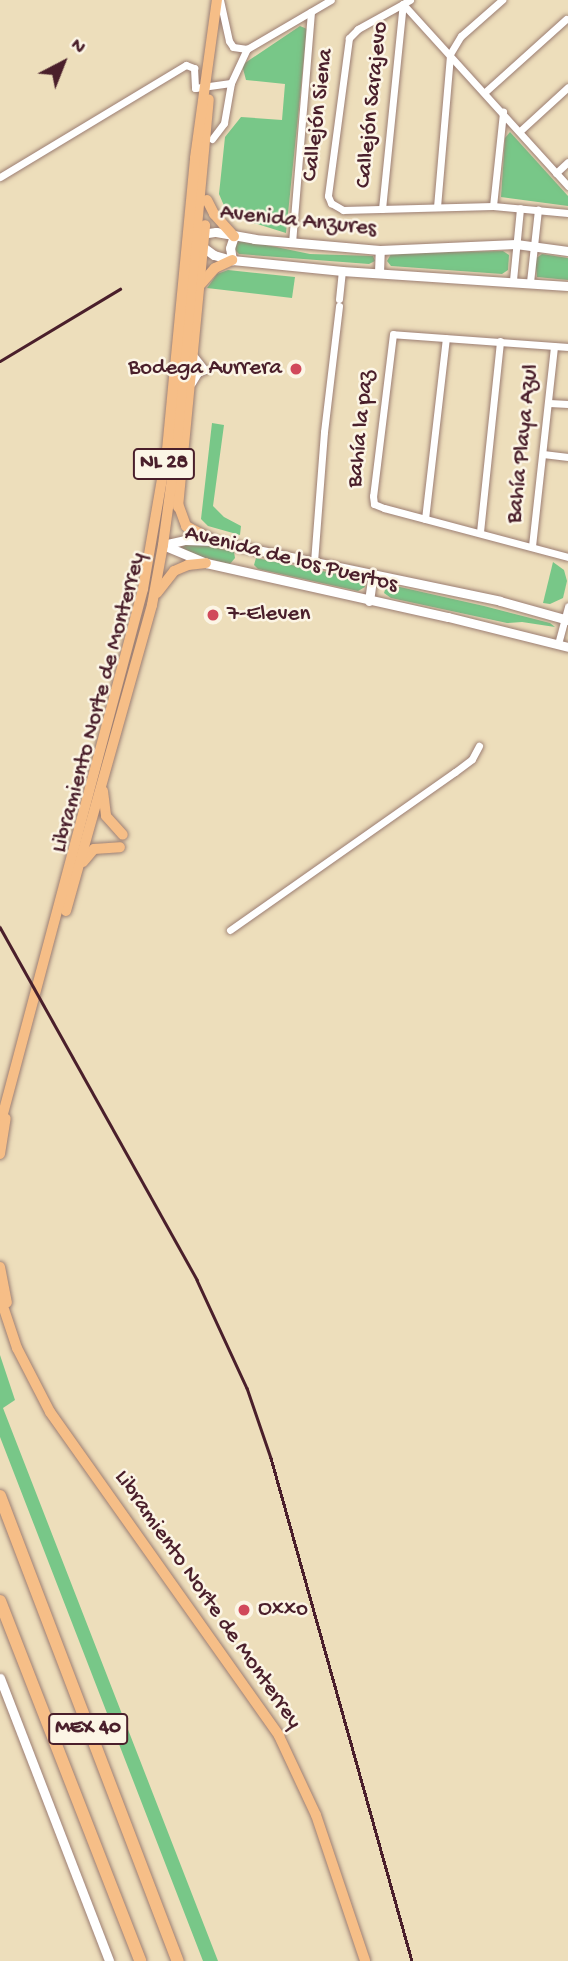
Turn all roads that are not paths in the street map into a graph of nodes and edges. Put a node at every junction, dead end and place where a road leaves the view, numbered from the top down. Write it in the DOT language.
graph roads {
  1 [pos="218,0"];
  2 [pos="331,0"];
  3 [pos="502,0"];
  4 [pos="406,2"];
  5 [pos="311,12"];
  6 [pos="566,19"];
  7 [pos="247,49"];
  8 [pos="450,54"];
  9 [pos="231,83"];
  10 [pos="568,87"];
  11 [pos="208,89"];
  12 [pos="485,92"];
  13 [pos="503,112"];
  14 [pos="520,131"];
  15 [pos="212,139"];
  16 [pos="195,158"];
  17 [pos="568,162"];
  18 [pos="556,173"];
  19 [pos="0,177"];
  20 [pos="568,186"];
  21 [pos="207,200"];
  22 [pos="493,206"];
  23 [pos="438,207"];
  24 [pos="520,208"];
  25 [pos="382,209"];
  26 [pos="538,209"];
  27 [pos="568,213"];
  28 [pos="234,236"];
  29 [pos="201,240"];
  30 [pos="292,243"];
  31 [pos="516,244"];
  32 [pos="534,246"];
  33 [pos="380,250"];
  34 [pos="568,251"];
  35 [pos="232,260"];
  36 [pos="342,271"];
  37 [pos="379,273"];
  38 [pos="513,280"];
  39 [pos="530,282"];
  40 [pos="201,284"];
  41 [pos="568,286"];
  42 [pos="181,318"];
  43 [pos="446,338"];
  44 [pos="500,341"];
  45 [pos="554,346"];
  46 [pos="568,347"];
  47 [pos="549,403"];
  48 [pos="568,404"];
  49 [pos="189,410"];
  50 [pos="173,448"];
  51 [pos="543,454"];
  52 [pos="568,457"];
  53 [pos="178,508"];
  54 [pos="425,519"];
  55 [pos="480,533"];
  56 [pos="214,541"];
  57 [pos="163,545"];
  58 [pos="532,546"];
  59 [pos="568,557"];
  60 [pos="314,562"];
  61 [pos="206,563"];
  62 [pos="373,574"];
  63 [pos="369,601"];
  64 [pos="152,605"];
  65 [pos="568,606"];
  66 [pos="566,620"];
  67 [pos="558,644"];
  68 [pos="127,646"];
  69 [pos="568,647"];
  70 [pos="479,746"];
  71 [pos="103,783"];
  72 [pos="122,835"];
  73 [pos="120,847"];
  74 [pos="78,874"];
  75 [pos="230,930"];
  76 [pos="0,1125"];
  77 [pos="0,1154"];
  78 [pos="0,1267"];
  79 [pos="0,1297"];
  80 [pos="9,1325"];
  81 [pos="0,1496"];
  82 [pos="0,1601"];
  83 [pos="0,1678"];
  84 [pos="361,1958"];
  85 [pos="109,1961"];
  86 [pos="139,1961"];
  87 [pos="178,1961"];
  1 -- 7 [label="street"];
  1 -- 11 [label="main road, Libramiento Norte de Monterrey / NL 28"];
  2 -- 5 [label="street"];
  3 -- 8 [label="street"];
  4 -- 8 [label="street"];
  4 -- 25 [label="street, Callejón Sarajevo"];
  4 -- 25 [label="street, Callejón Siena"];
  5 -- 7 [label="street"];
  5 -- 30 [label="street"];
  6 -- 12 [label="street"];
  7 -- 9 [label="street"];
  8 -- 12 [label="street"];
  8 -- 23 [label="street"];
  9 -- 11 [label="street"];
  9 -- 15 [label="street"];
  10 -- 14 [label="street"];
  11 -- 15 [label="main road"];
  11 -- 16 [label="main road, Libramiento Norte de Monterrey / NL 28"];
  11 -- 19 [label="street"];
  11 -- 29 [label="main road, Libramiento Norte de Monterrey / NL 28"];
  12 -- 13 [label="street"];
  13 -- 14 [label="street"];
  13 -- 22 [label="street"];
  14 -- 18 [label="street"];
  15 -- 21 [label="main road"];
  16 -- 29 [label="main road"];
  16 -- 42 [label="main road, Libramiento Norte de Monterrey / NL 28"];
  17 -- 18 [label="street"];
  18 -- 20 [label="street"];
  21 -- 28 [label="main road"];
  21 -- 29 [label="main road"];
  22 -- 23 [label="street, Callejón Siena"];
  22 -- 24 [label="street, Callejón Siena"];
  23 -- 25 [label="street, Callejón Siena"];
  24 -- 26 [label="street, Callejón Siena"];
  24 -- 31 [label="street"];
  26 -- 27 [label="street, Callejón Siena"];
  26 -- 32 [label="street"];
  28 -- 29 [label="street, Avenida Anzures"];
  28 -- 30 [label="street, Avenida Anzures"];
  28 -- 35 [label="street"];
  29 -- 35 [label="street, Avenida Anzures"];
  29 -- 40 [label="main road"];
  29 -- 42 [label="main road"];
  29 -- 50 [label="main road, Libramiento Norte de Monterrey / NL 28"];
  30 -- 33 [label="street, Avenida Anzures"];
  31 -- 32 [label="street, Avenida Anzures"];
  31 -- 33 [label="street, Avenida Anzures"];
  31 -- 38 [label="street"];
  32 -- 34 [label="street, Avenida Anzures"];
  32 -- 39 [label="street"];
  33 -- 37 [label="street"];
  35 -- 36 [label="street, Avenida Anzures"];
  35 -- 40 [label="main road"];
  36 -- 37 [label="street, Avenida Anzures"];
  36 -- 60 [label="street"];
  37 -- 38 [label="street, Avenida Anzures"];
  38 -- 39 [label="street, Avenida Anzures"];
  39 -- 41 [label="street, Avenida Anzures"];
  40 -- 49 [label="main road"];
  42 -- 50 [label="main road, Libramiento Norte de Monterrey / NL 28"];
  43 -- 44 [label="street, Bahía la paz"];
  43 -- 54 [label="street"];
  43 -- 54 [label="street, Bahía la paz"];
  44 -- 45 [label="street, Bahía la paz"];
  44 -- 55 [label="street"];
  45 -- 46 [label="street, Bahía la paz"];
  45 -- 47 [label="street, Bahía Playa Azul"];
  47 -- 48 [label="street"];
  47 -- 51 [label="street, Bahía Playa Azul"];
  49 -- 50 [label="main road"];
  49 -- 53 [label="main road"];
  50 -- 53 [label="main road"];
  50 -- 57 [label="main road"];
  50 -- 68 [label="main road, Libramiento Norte de Monterrey / NL 28"];
  51 -- 52 [label="street"];
  51 -- 58 [label="street, Bahía Playa Azul"];
  53 -- 56 [label="main road"];
  54 -- 55 [label="street, Bahía la paz"];
  55 -- 58 [label="street, Bahía la paz"];
  56 -- 57 [label="street, Avenida de los Puertos"];
  56 -- 60 [label="street, Avenida de los Puertos"];
  57 -- 61 [label="street, Avenida de los Puertos"];
  57 -- 64 [label="main road, Libramiento Norte de Monterrey"];
  57 -- 68 [label="main road"];
  58 -- 59 [label="street, Bahía la paz"];
  60 -- 62 [label="street, Avenida de los Puertos"];
  61 -- 63 [label="street, Avenida de los Puertos"];
  61 -- 64 [label="main road"];
  62 -- 63 [label="street"];
  62 -- 66 [label="street, Avenida de los Puertos"];
  63 -- 67 [label="street, Avenida de los Puertos"];
  64 -- 71 [label="main road, Libramiento Norte de Monterrey"];
  65 -- 66 [label="street"];
  66 -- 67 [label="street"];
  67 -- 69 [label="street, Avenida de los Puertos"];
  68 -- 76 [label="main road, Libramiento Norte de Monterrey / NL 28"];
  70 -- 75 [label="street"];
  71 -- 72 [label="main road"];
  71 -- 74 [label="main road, Libramiento Norte de Monterrey"];
  73 -- 74 [label="main road"];
  74 -- 77 [label="main road, Libramiento Norte de Monterrey"];
  78 -- 80 [label="main road, Libramiento Norte de Monterrey"];
  79 -- 80 [label="main road, Libramiento Norte de Monterrey"];
  80 -- 84 [label="main road, Libramiento Norte de Monterrey"];
  81 -- 87 [label="highway, MEX 40"];
  82 -- 86 [label="highway, MEX 40"];
  83 -- 85 [label="street"];
}
